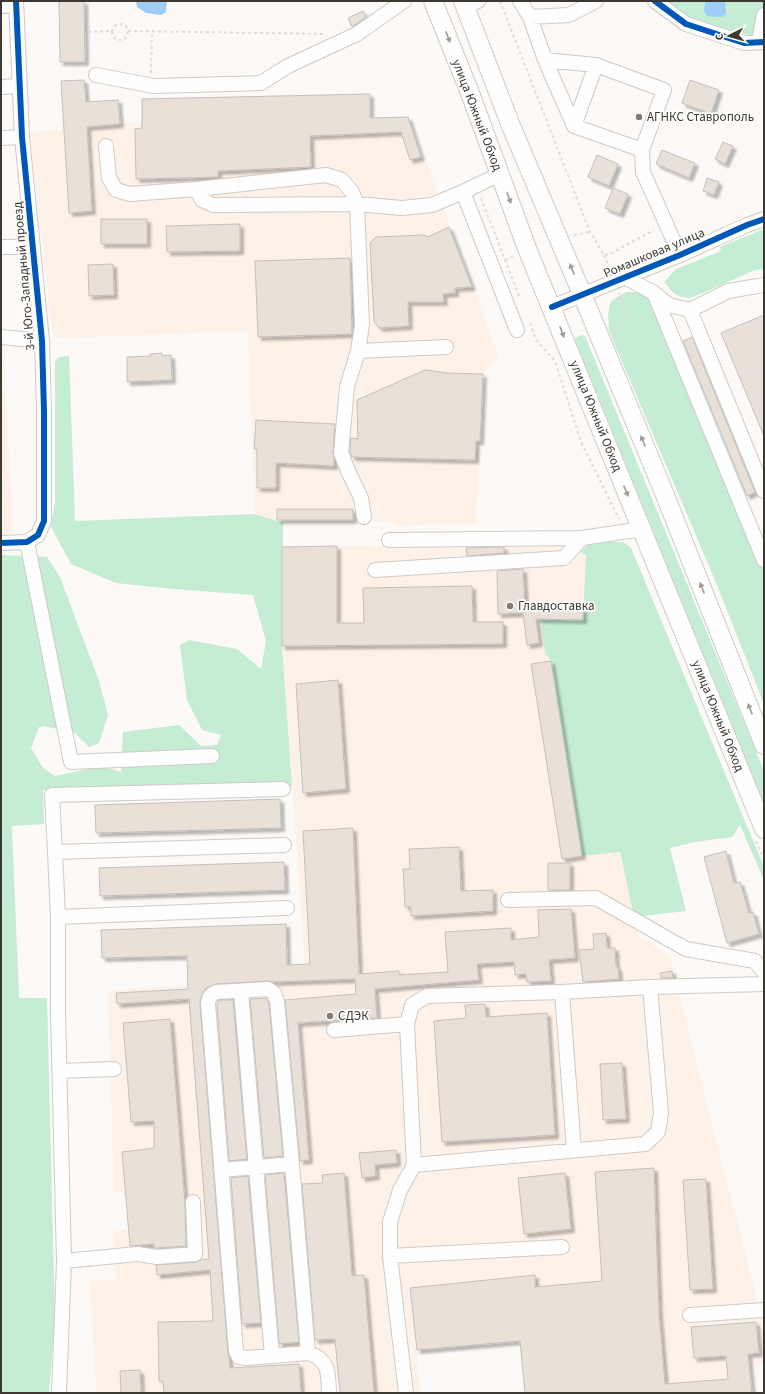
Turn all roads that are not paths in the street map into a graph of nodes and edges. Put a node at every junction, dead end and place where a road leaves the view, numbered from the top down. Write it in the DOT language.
graph roads {
  1 [pos="404,1"];
  2 [pos="434,1"];
  3 [pos="520,1"];
  4 [pos="596,1"];
  5 [pos="655,1"];
  6 [pos="16,3"];
  7 [pos="469,3"];
  8 [pos="1,6"];
  9 [pos="764,15"];
  10 [pos="530,17"];
  11 [pos="762,42"];
  12 [pos="545,60"];
  13 [pos="596,65"];
  14 [pos="96,75"];
  15 [pos="20,86"];
  16 [pos="1,87"];
  17 [pos="574,126"];
  18 [pos="22,137"];
  19 [pos="1,138"];
  20 [pos="106,146"];
  21 [pos="642,150"];
  22 [pos="500,174"];
  23 [pos="197,189"];
  24 [pos="463,192"];
  25 [pos="358,204"];
  26 [pos="764,219"];
  27 [pos="1,247"];
  28 [pos="33,247"];
  29 [pos="680,255"];
  30 [pos="625,277"];
  31 [pos="764,285"];
  32 [pos="654,293"];
  33 [pos="582,294"];
  34 [pos="552,307"];
  35 [pos="690,310"];
  36 [pos="517,330"];
  37 [pos="1,336"];
  38 [pos="42,341"];
  39 [pos="446,347"];
  40 [pos="358,351"];
  41 [pos="764,491"];
  42 [pos="364,517"];
  43 [pos="642,529"];
  44 [pos="582,538"];
  45 [pos="389,540"];
  46 [pos="27,542"];
  47 [pos="1,543"];
  48 [pos="764,560"];
  49 [pos="375,570"];
  50 [pos="764,745"];
  51 [pos="212,756"];
  52 [pos="283,789"];
  53 [pos="764,829"];
  54 [pos="284,845"];
  55 [pos="55,852"];
  56 [pos="508,900"];
  57 [pos="286,908"];
  58 [pos="58,917"];
  59 [pos="764,972"];
  60 [pos="764,984"];
  61 [pos="650,987"];
  62 [pos="241,991"];
  63 [pos="562,992"];
  64 [pos="407,1024"];
  65 [pos="334,1030"];
  66 [pos="114,1069"];
  67 [pos="60,1072"];
  68 [pos="574,1150"];
  69 [pos="292,1164"];
  70 [pos="414,1166"];
  71 [pos="256,1167"];
  72 [pos="221,1170"];
  73 [pos="193,1202"];
  74 [pos="562,1247"];
  75 [pos="390,1256"];
  76 [pos="64,1261"];
  77 [pos="764,1310"];
  78 [pos="690,1315"];
  79 [pos="308,1353"];
  80 [pos="272,1356"];
  81 [pos="59,1393"];
  82 [pos="329,1393"];
  83 [pos="406,1393"];
  1 -- 14 [label="street"];
  2 -- 22 [label="main road, улица Южный Обход, one-way"];
  3 -- 10 [label="street"];
  4 -- 10 [label="street"];
  5 -- 11 [label="street"];
  6 -- 8 [label="street"];
  6 -- 15 [label="street, 3-й Юго-Западный проезд"];
  33 -- 7 [label="main road, улица Южный Обход, one-way"];
  9 -- 11 [label="street"];
  10 -- 12 [label="street"];
  12 -- 13 [label="street"];
  12 -- 17 [label="street"];
  13 -- 17 [label="street"];
  13 -- 21 [label="street"];
  15 -- 16 [label="street"];
  15 -- 18 [label="street, 3-й Юго-Западный проезд"];
  17 -- 21 [label="street"];
  18 -- 19 [label="street"];
  18 -- 28 [label="street, 3-й Юго-Западный проезд"];
  20 -- 23 [label="street"];
  21 -- 29 [label="street"];
  22 -- 24 [label="street"];
  22 -- 34 [label="main road, улица Южный Обход, one-way"];
  23 -- 25 [label="street"];
  23 -- 25 [label="street"];
  24 -- 25 [label="street"];
  24 -- 36 [label="street"];
  25 -- 40 [label="street"];
  26 -- 29 [label="street, Ромашковая улица"];
  27 -- 28 [label="street"];
  28 -- 38 [label="street, 3-й Юго-Западный проезд"];
  29 -- 30 [label="street, Ромашковая улица"];
  30 -- 32 [label="street"];
  30 -- 33 [label="street, Ромашковая улица"];
  31 -- 35 [label="street"];
  32 -- 35 [label="street"];
  32 -- 48 [label="street"];
  33 -- 34 [label="street, Ромашковая улица"];
  50 -- 33 [label="main road, улица Южный Обход, one-way"];
  34 -- 43 [label="main road, улица Южный Обход, one-way"];
  35 -- 41 [label="street"];
  37 -- 38 [label="street"];
  38 -- 46 [label="street, 3-й Юго-Западный проезд"];
  39 -- 40 [label="street"];
  40 -- 42 [label="street"];
  43 -- 44 [label="street"];
  43 -- 53 [label="main road, улица Южный Обход"];
  44 -- 45 [label="street"];
  44 -- 49 [label="street"];
  46 -- 47 [label="street"];
  46 -- 51 [label="street"];
  52 -- 55 [label="street"];
  54 -- 55 [label="street"];
  55 -- 58 [label="street"];
  56 -- 59 [label="street"];
  57 -- 58 [label="street"];
  58 -- 67 [label="street"];
  60 -- 61 [label="street"];
  61 -- 63 [label="street"];
  61 -- 68 [label="street"];
  62 -- 69 [label="street"];
  62 -- 71 [label="street"];
  62 -- 72 [label="street"];
  63 -- 64 [label="street"];
  63 -- 68 [label="street"];
  64 -- 65 [label="street"];
  64 -- 70 [label="street"];
  66 -- 67 [label="street"];
  67 -- 76 [label="street"];
  68 -- 70 [label="street"];
  69 -- 71 [label="street"];
  69 -- 79 [label="street"];
  70 -- 75 [label="street"];
  71 -- 72 [label="street"];
  71 -- 80 [label="street"];
  72 -- 80 [label="street"];
  73 -- 76 [label="street"];
  74 -- 75 [label="street"];
  75 -- 83 [label="street"];
  76 -- 81 [label="street"];
  77 -- 78 [label="street"];
  79 -- 80 [label="street"];
  79 -- 82 [label="street"];
}
